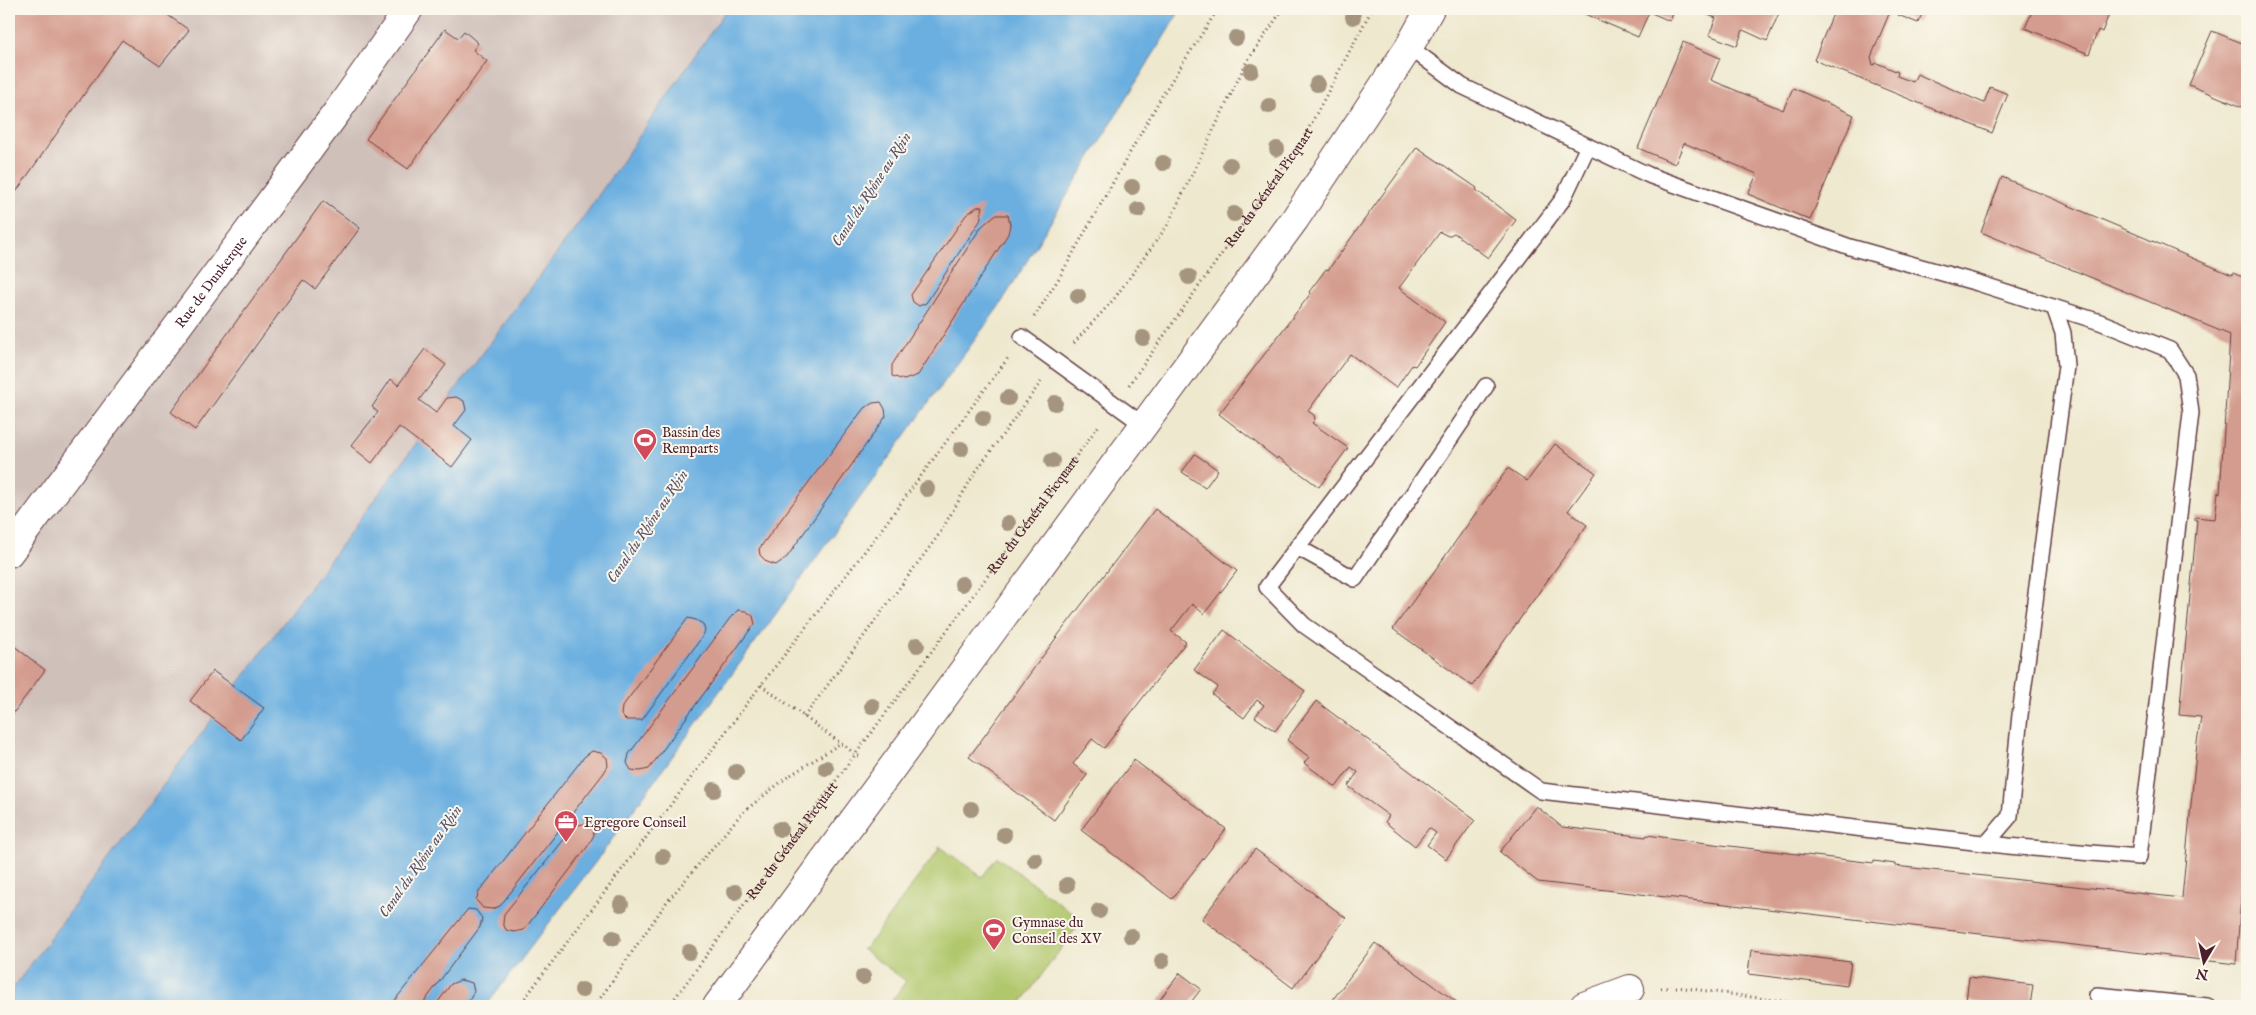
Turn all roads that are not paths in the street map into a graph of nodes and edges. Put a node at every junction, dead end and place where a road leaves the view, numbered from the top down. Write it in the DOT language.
graph roads {
  1 [pos="409,9"];
  2 [pos="1430,13"];
  3 [pos="1409,47"];
  4 [pos="1588,146"];
  5 [pos="2054,307"];
  6 [pos="1022,337"];
  7 [pos="1486,386"];
  8 [pos="1145,426"];
  9 [pos="1297,547"];
  10 [pos="9,553"];
  11 [pos="1987,843"];
  12 [pos="1630,989"];
  13 [pos="2097,995"];
  14 [pos="717,1006"];
  15 [pos="1584,1006"];
  16 [pos="2207,1006"];
  1 -- 10 [label="main road, Rue de Dunkerque"];
  2 -- 3 [label="main road"];
  3 -- 4 [label="lane"];
  3 -- 8 [label="main road"];
  4 -- 5 [label="lane"];
  4 -- 9 [label="lane"];
  5 -- 11 [label="lane"];
  5 -- 11 [label="lane"];
  6 -- 8 [label="lane"];
  7 -- 9 [label="lane"];
  8 -- 14 [label="main road"];
  9 -- 11 [label="lane"];
  12 -- 15 [label="main road"];
  13 -- 16 [label="lane"];
}
